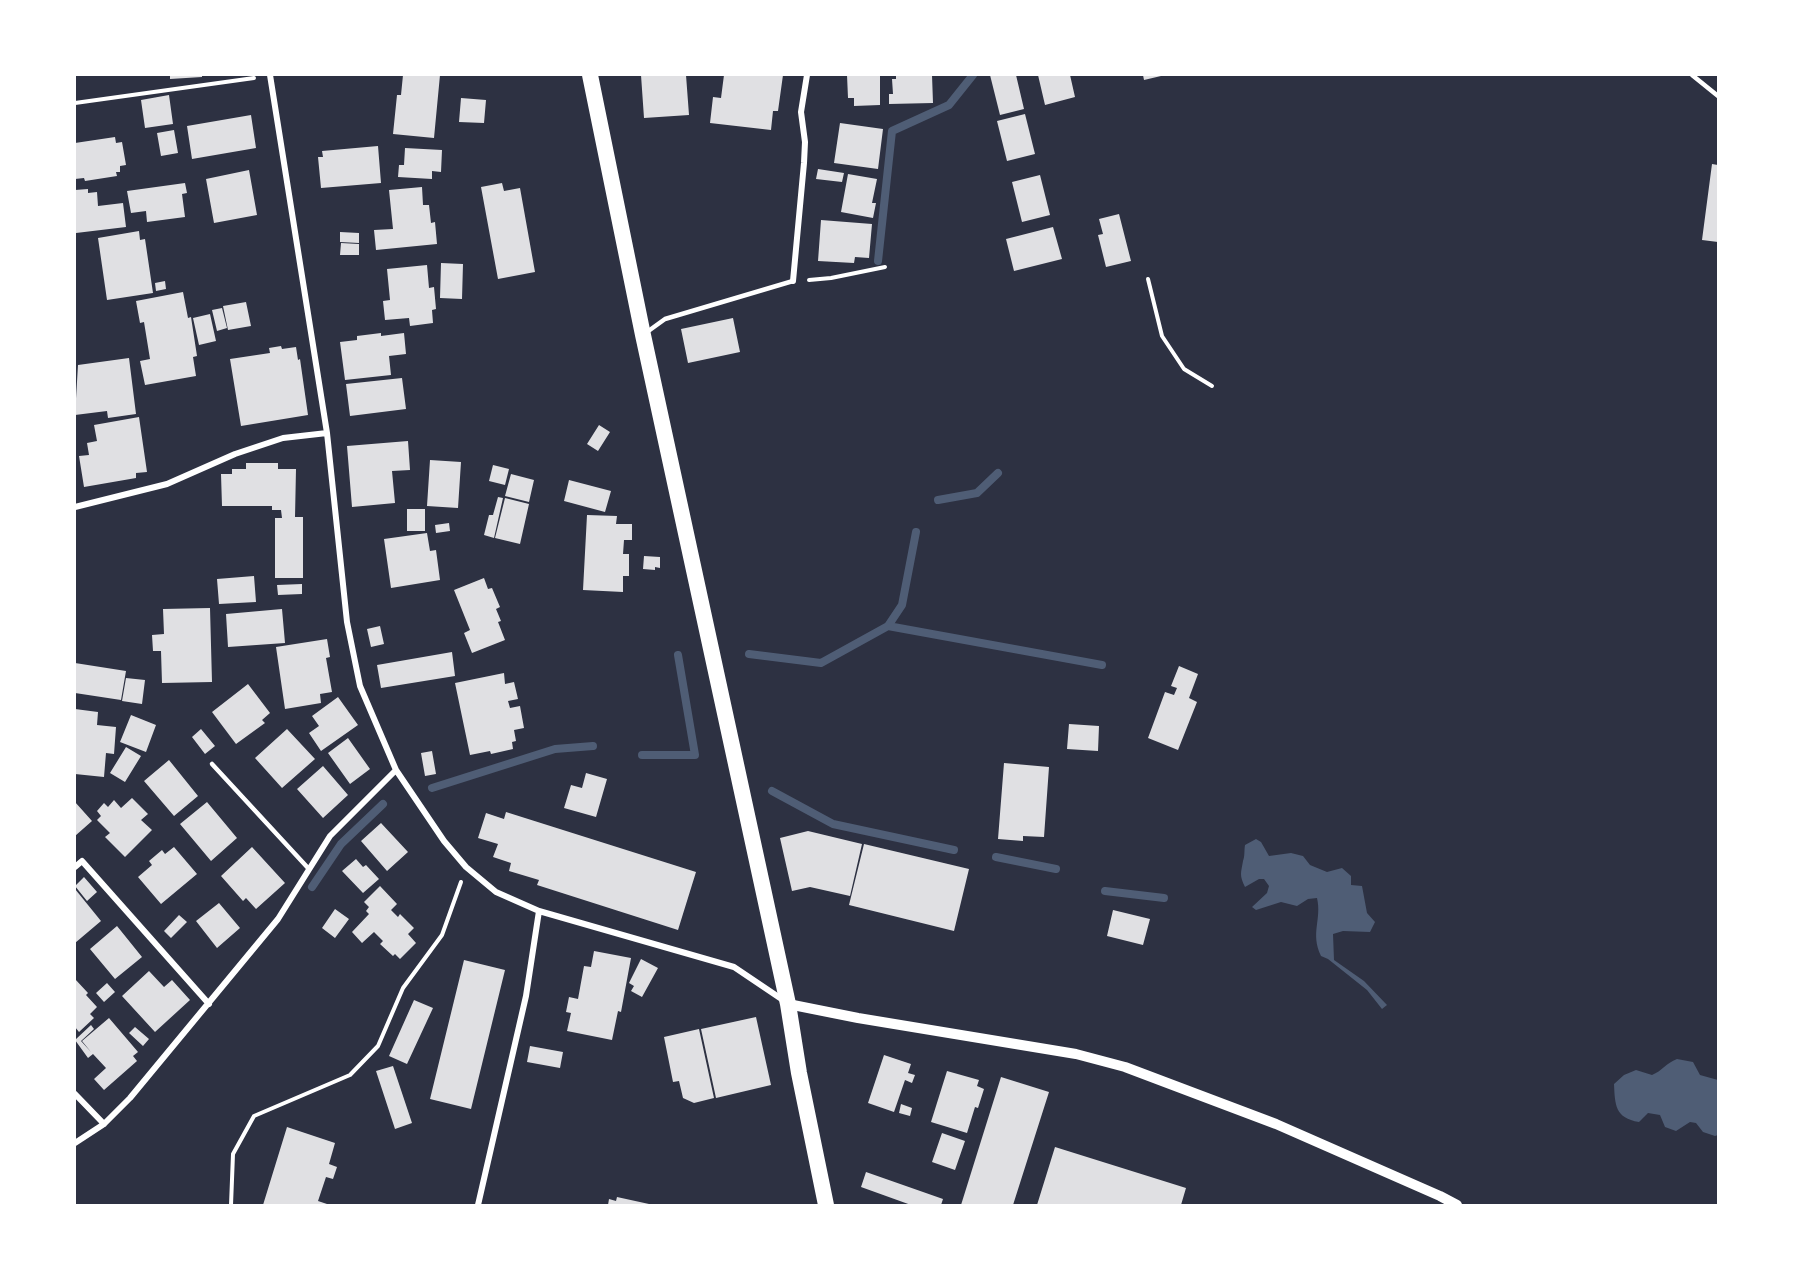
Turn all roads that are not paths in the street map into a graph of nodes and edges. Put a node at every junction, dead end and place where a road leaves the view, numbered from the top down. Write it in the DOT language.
graph roads {
  1 [pos="590,75"];
  2 [pos="807,75"];
  3 [pos="1692,75"];
  4 [pos="270,76"];
  5 [pos="1718,96"];
  6 [pos="793,281"];
  7 [pos="643,335"];
  8 [pos="327,433"];
  9 [pos="75,507"];
  10 [pos="212,764"];
  11 [pos="396,770"];
  12 [pos="75,867"];
  13 [pos="308,868"];
  14 [pos="539,911"];
  15 [pos="209,1004"];
  16 [pos="788,1004"];
  17 [pos="75,1094"];
  18 [pos="104,1124"];
  19 [pos="75,1143"];
  20 [pos="478,1205"];
  21 [pos="826,1205"];
  22 [pos="1457,1205"];
  1 -- 7 [label="highway"];
  2 -- 6 [label="street"];
  3 -- 5 [label="lane"];
  4 -- 8 [label="street"];
  6 -- 7 [label="lane"];
  7 -- 16 [label="highway"];
  8 -- 9 [label="street"];
  8 -- 11 [label="street"];
  10 -- 13 [label="lane"];
  11 -- 13 [label="street"];
  11 -- 14 [label="street"];
  12 -- 15 [label="street"];
  13 -- 15 [label="street"];
  14 -- 16 [label="street"];
  14 -- 20 [label="street"];
  15 -- 18 [label="street"];
  16 -- 21 [label="highway"];
  16 -- 22 [label="street"];
  17 -- 18 [label="street"];
  18 -- 19 [label="street"];
}
